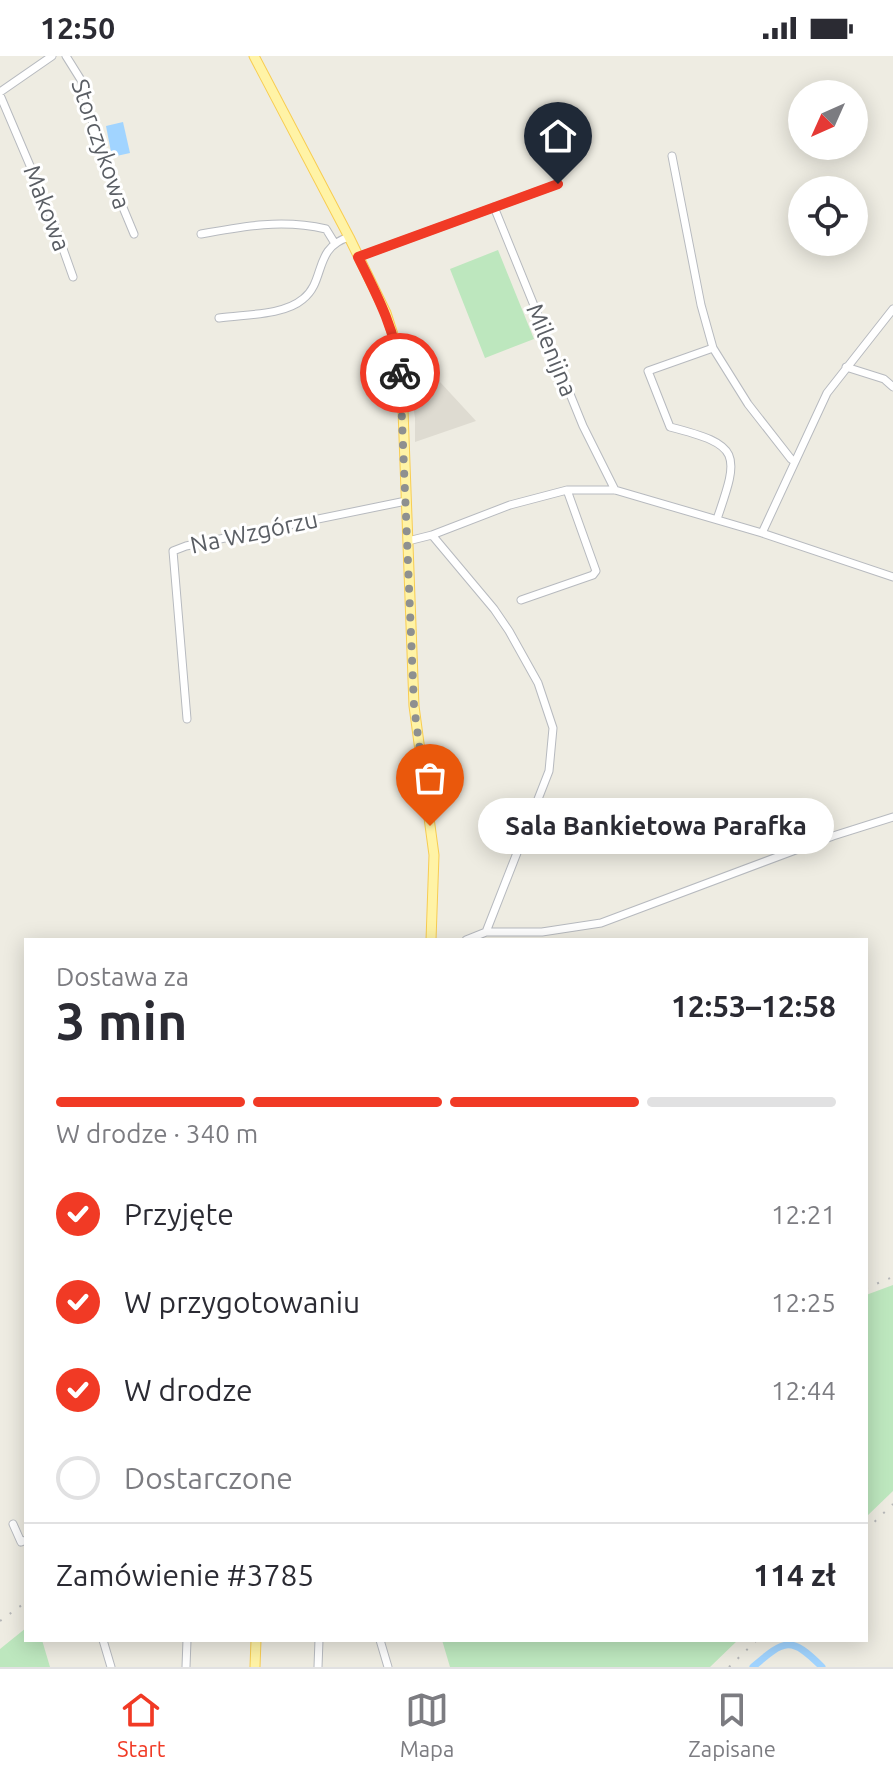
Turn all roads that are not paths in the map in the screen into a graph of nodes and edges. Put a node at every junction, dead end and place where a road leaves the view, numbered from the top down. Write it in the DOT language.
graph roads {
  1 [pos="52,56"];
  2 [pos="66,56"];
  3 [pos="254,56"];
  4 [pos="0,94"];
  5 [pos="672,156"];
  6 [pos="558,184"];
  7 [pos="494,207"];
  8 [pos="134,234"];
  9 [pos="201,234"];
  10 [pos="349,237"];
  11 [pos="334,242"];
  12 [pos="358,257"];
  13 [pos="73,277"];
  14 [pos="893,309"];
  15 [pos="219,318"];
  16 [pos="713,348"];
  17 [pos="846,367"];
  18 [pos="893,387"];
  19 [pos="795,462"];
  20 [pos="567,490"];
  21 [pos="615,490"];
  22 [pos="406,501"];
  23 [pos="717,519"];
  24 [pos="762,533"];
  25 [pos="432,535"];
  26 [pos="408,541"];
  27 [pos="893,577"];
  28 [pos="521,600"];
  29 [pos="187,719"];
  30 [pos="893,817"];
  31 [pos="486,932"];
  32 [pos="431,938"];
  33 [pos="471,938"];
  34 [pos="13,1524"];
  35 [pos="24,1541"];
  36 [pos="104,1642"];
  37 [pos="187,1642"];
  38 [pos="256,1642"];
  39 [pos="319,1642"];
  40 [pos="381,1642"];
  41 [pos="111,1667"];
  42 [pos="186,1667"];
  43 [pos="255,1667"];
  44 [pos="318,1667"];
  45 [pos="388,1667"];
  1 -- 4 [label="street"];
  2 -- 8 [label="street, Storczykowa"];
  3 -- 10 [label="main road"];
  4 -- 13 [label="street, Makowa"];
  5 -- 16 [label="street"];
  6 -- 7 [label="street"];
  7 -- 12 [label="street"];
  7 -- 21 [label="street, Milenijna"];
  9 -- 11 [label="street"];
  10 -- 11 [label="street"];
  10 -- 12 [label="main road"];
  11 -- 15 [label="street"];
  12 -- 22 [label="main road"];
  14 -- 17 [label="street"];
  16 -- 19 [label="street"];
  16 -- 23 [label="street"];
  17 -- 18 [label="street"];
  17 -- 19 [label="street"];
  19 -- 24 [label="street"];
  20 -- 21 [label="street"];
  20 -- 25 [label="street"];
  20 -- 28 [label="street"];
  21 -- 23 [label="street"];
  22 -- 26 [label="main road"];
  22 -- 29 [label="street, Na Wzgórzu"];
  23 -- 24 [label="street"];
  24 -- 27 [label="street"];
  25 -- 26 [label="street"];
  25 -- 31 [label="street"];
  26 -- 32 [label="main road"];
  30 -- 31 [label="street"];
  31 -- 33 [label="street"];
  34 -- 35 [label="street"];
  36 -- 41 [label="street"];
  37 -- 42 [label="street"];
  38 -- 43 [label="main road"];
  39 -- 44 [label="street"];
  40 -- 45 [label="street"];
}
